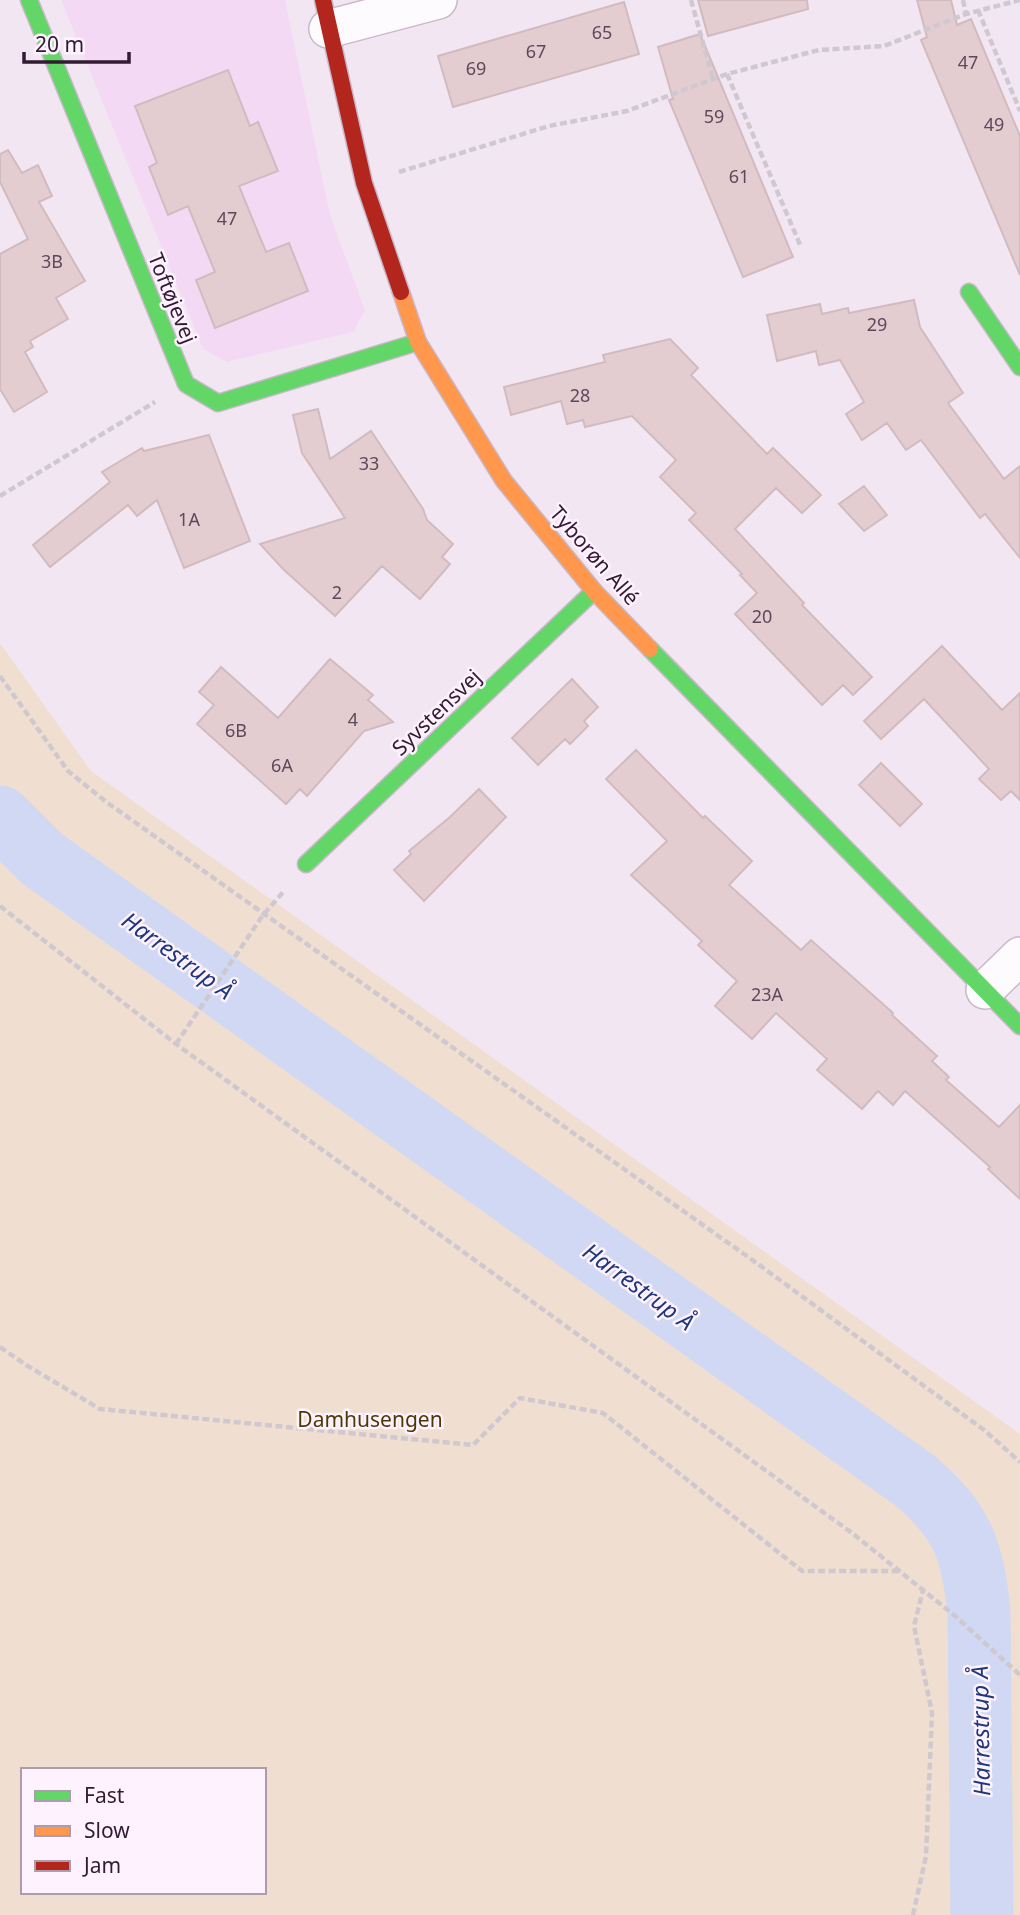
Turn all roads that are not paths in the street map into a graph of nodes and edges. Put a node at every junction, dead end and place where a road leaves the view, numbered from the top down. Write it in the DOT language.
graph roads {
  1 [pos="29,0"];
  2 [pos="438,0"];
  3 [pos="325,14"];
  4 [pos="969,292"];
  5 [pos="418,342"];
  6 [pos="1020,367"];
  7 [pos="594,591"];
  8 [pos="306,864"];
  9 [pos="1020,956"];
  10 [pos="985,990"];
  11 [pos="1020,1026"];
  1 -- 5 [label="street, Toftøjevej"];
  2 -- 3 [label="street"];
  3 -- 5 [label="street, Tyborøn Allé"];
  4 -- 6 [label="street"];
  5 -- 7 [label="street, Tyborøn Allé"];
  7 -- 8 [label="street, Syvstensvej"];
  7 -- 10 [label="street, Tyborøn Allé"];
  9 -- 10 [label="street"];
  10 -- 11 [label="street, Tyborøn Allé"];
}
